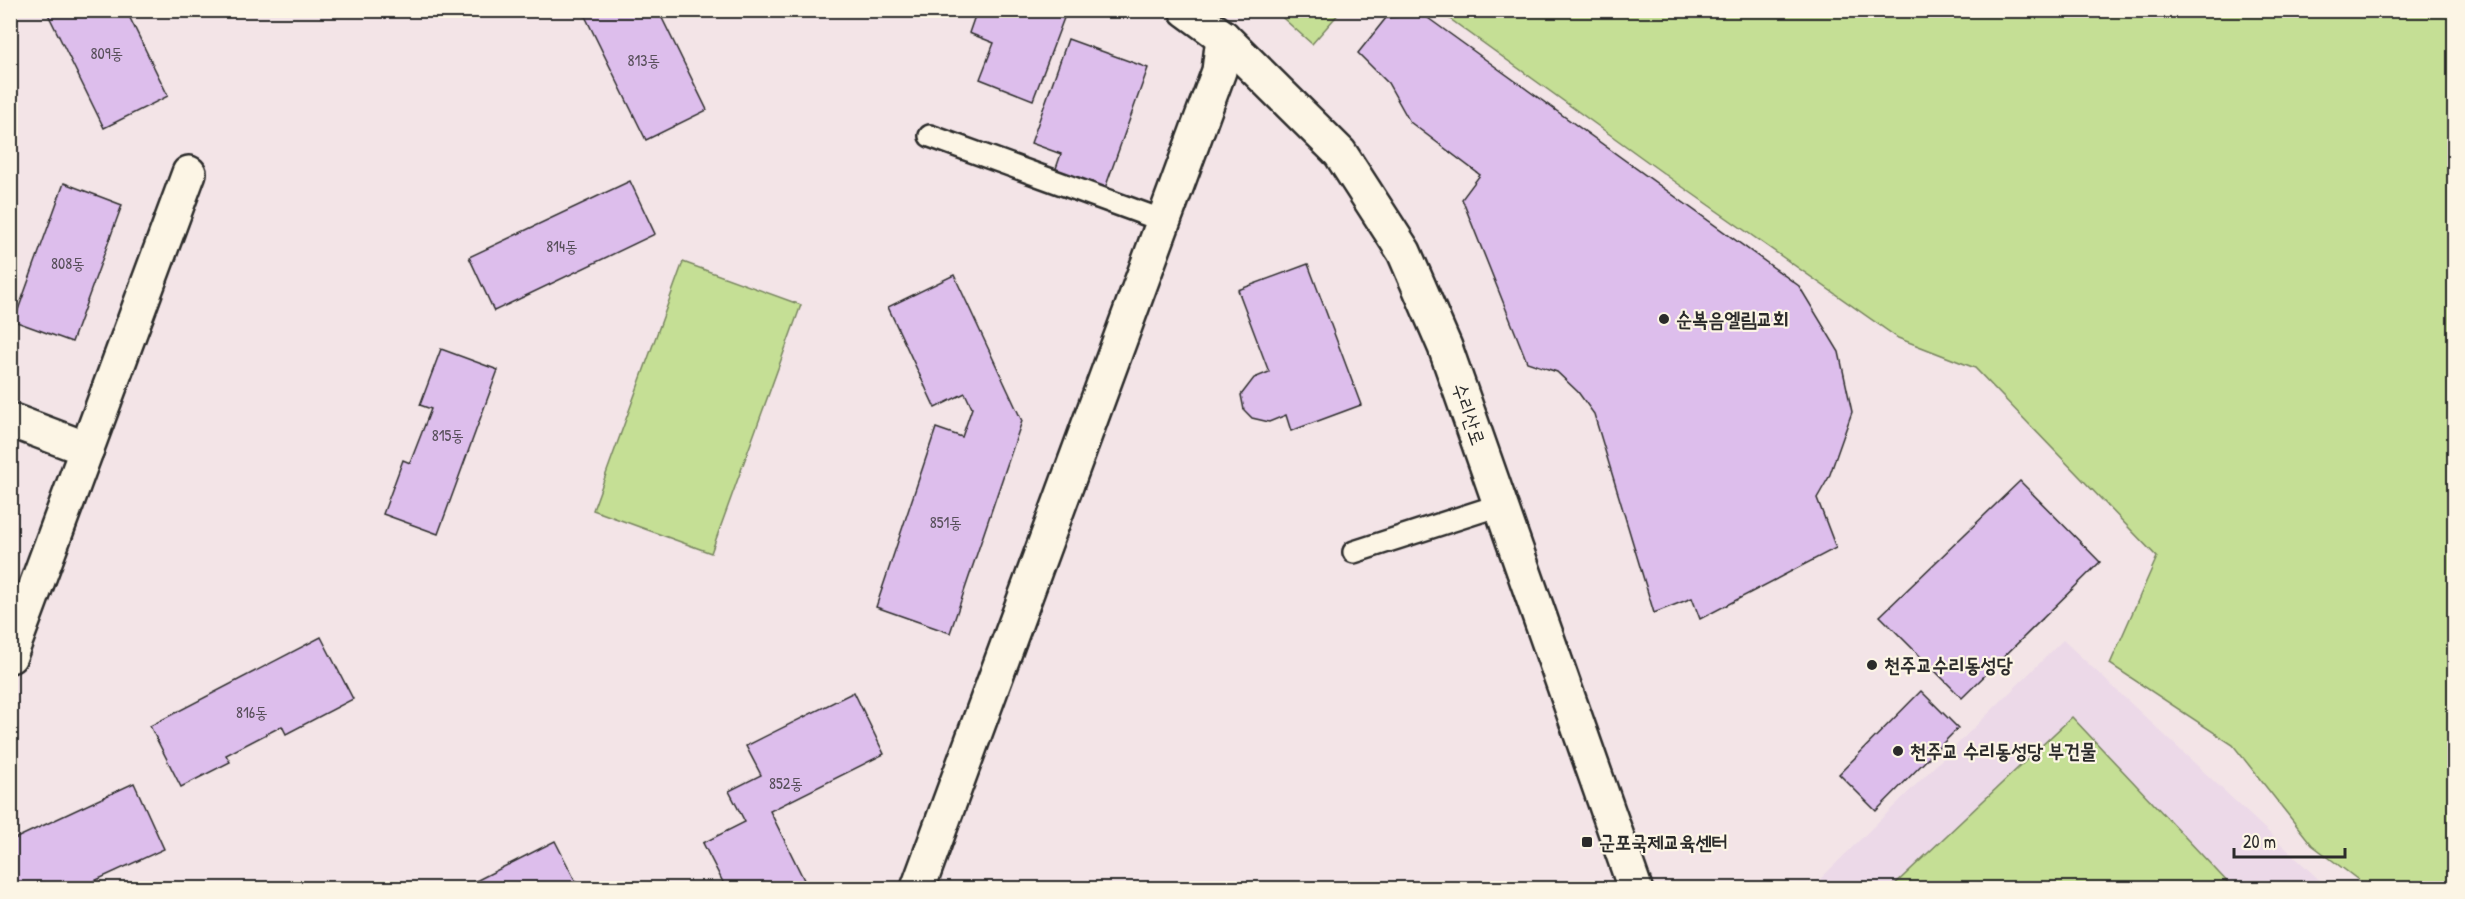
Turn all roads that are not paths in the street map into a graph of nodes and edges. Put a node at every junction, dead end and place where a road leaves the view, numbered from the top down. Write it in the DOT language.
graph roads {
  1 [pos="1186,10"];
  2 [pos="1223,37"];
  3 [pos="930,136"];
  4 [pos="189,173"];
  5 [pos="1164,221"];
  6 [pos="10,420"];
  7 [pos="87,449"];
  8 [pos="1500,505"];
  9 [pos="1354,552"];
  10 [pos="10,656"];
  11 [pos="918,888"];
  12 [pos="1635,888"];
  1 -- 2 [label="street, 수리산로"];
  2 -- 5 [label="street"];
  2 -- 8 [label="street, 수리산로"];
  3 -- 5 [label="lane"];
  4 -- 7 [label="street"];
  5 -- 11 [label="street"];
  6 -- 7 [label="street"];
  7 -- 10 [label="street"];
  8 -- 9 [label="lane"];
  8 -- 12 [label="street, 수리산로"];
}
